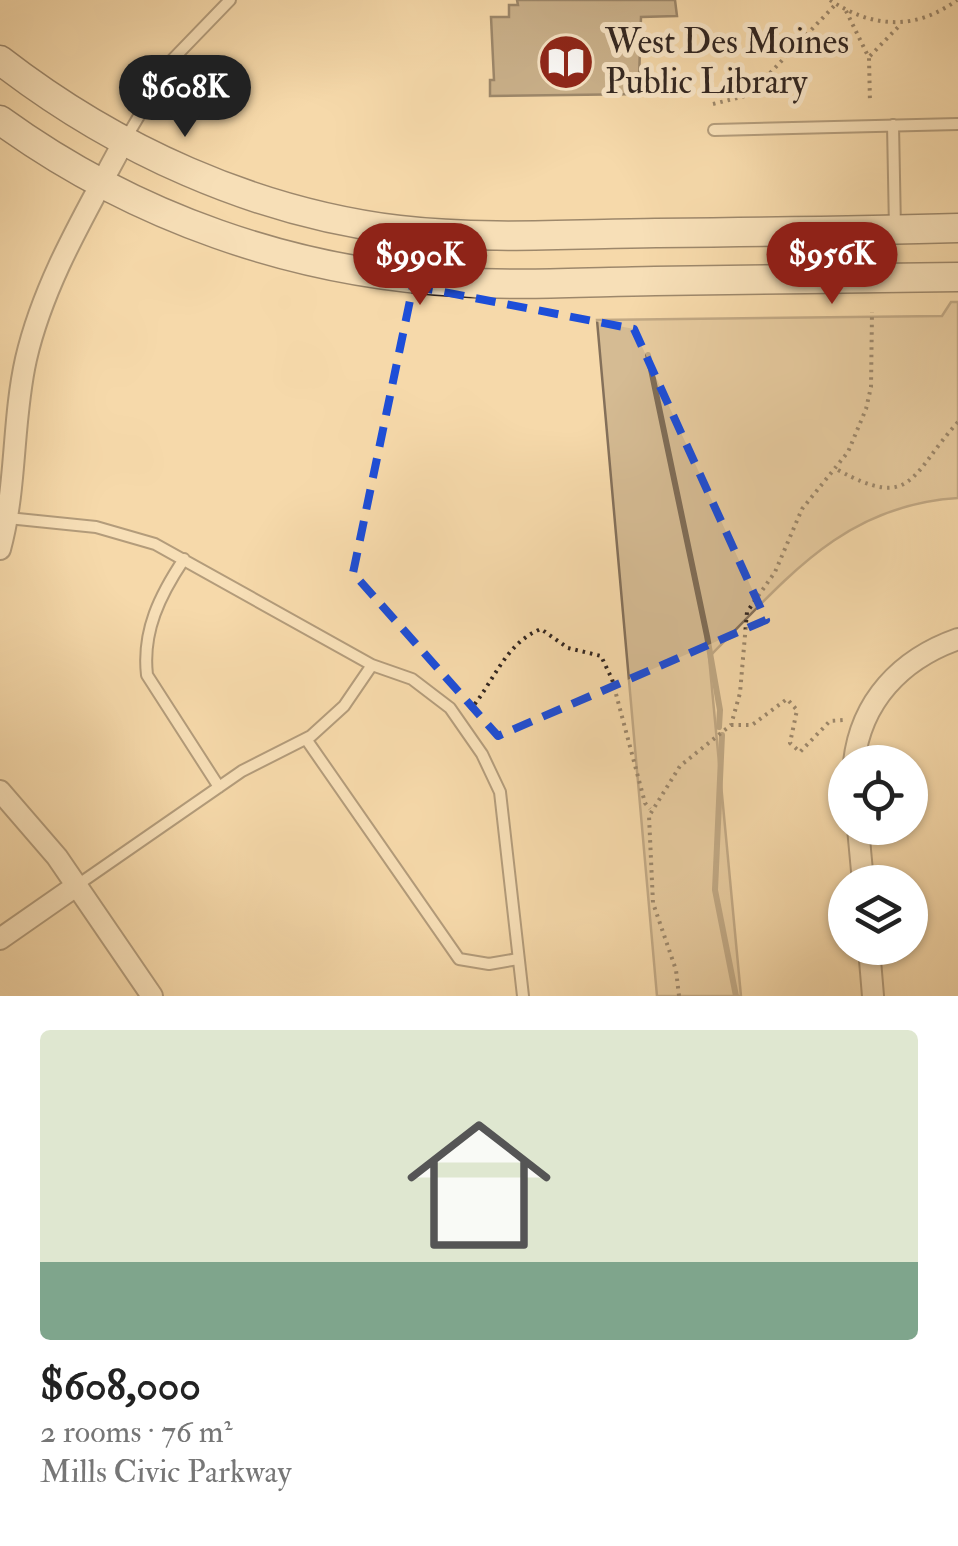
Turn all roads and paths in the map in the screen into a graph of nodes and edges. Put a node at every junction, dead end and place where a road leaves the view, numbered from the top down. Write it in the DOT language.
graph roads {
  1 [pos="230,0"];
  2 [pos="830,0"];
  3 [pos="957,0"];
  4 [pos="836,4"];
  5 [pos="846,11"];
  6 [pos="901,24"];
  7 [pos="869,58"];
  8 [pos="0,60"];
  9 [pos="870,103"];
  10 [pos="713,104"];
  11 [pos="0,120"];
  12 [pos="893,124"];
  13 [pos="958,124"];
  14 [pos="714,130"];
  15 [pos="124,142"];
  16 [pos="101,184"];
  17 [pos="958,228"];
  18 [pos="895,230"];
  19 [pos="958,277"];
  20 [pos="872,312"];
  21 [pos="958,422"];
  22 [pos="8,430"];
  23 [pos="838,470"];
  24 [pos="8,518"];
  25 [pos="0,549"];
  26 [pos="184,559"];
  27 [pos="958,639"];
  28 [pos="372,665"];
  29 [pos="844,720"];
  30 [pos="460,722"];
  31 [pos="731,725"];
  32 [pos="306,739"];
  33 [pos="858,745"];
  34 [pos="219,787"];
  35 [pos="0,791"];
  36 [pos="652,810"];
  37 [pos="76,886"];
  38 [pos="0,939"];
  39 [pos="518,959"];
  40 [pos="870,965"];
  41 [pos="152,996"];
  42 [pos="522,996"];
  43 [pos="678,996"];
  44 [pos="873,996"];
  1 -- 15 [label="lane"];
  2 -- 4 [label="path"];
  3 -- 6 [label="path"];
  4 -- 5 [label="path"];
  4 -- 10 [label="path"];
  5 -- 6 [label="path"];
  5 -- 7 [label="path"];
  6 -- 7 [label="path"];
  7 -- 9 [label="path"];
  8 -- 15 [label="main road"];
  11 -- 16 [label="main road"];
  12 -- 13 [label="lane"];
  12 -- 14 [label="lane"];
  12 -- 18 [label="lane"];
  15 -- 16 [label="street"];
  15 -- 18 [label="main road"];
  16 -- 19 [label="main road"];
  16 -- 22 [label="street"];
  17 -- 18 [label="main road"];
  20 -- 23 [label="path"];
  21 -- 23 [label="path"];
  22 -- 24 [label="street"];
  23 -- 31 [label="path"];
  24 -- 25 [label="street"];
  24 -- 26 [label="lane"];
  26 -- 28 [label="lane"];
  26 -- 34 [label="lane"];
  27 -- 33 [label="street"];
  28 -- 30 [label="lane"];
  28 -- 32 [label="lane"];
  29 -- 31 [label="path"];
  30 -- 36 [label="path"];
  30 -- 39 [label="lane"];
  31 -- 36 [label="path"];
  32 -- 34 [label="lane"];
  32 -- 39 [label="lane"];
  34 -- 37 [label="lane"];
  35 -- 37 [label="street"];
  36 -- 43 [label="path"];
  37 -- 38 [label="street"];
  37 -- 41 [label="street"];
  39 -- 42 [label="lane"];
  40 -- 44 [label="street"];
}
